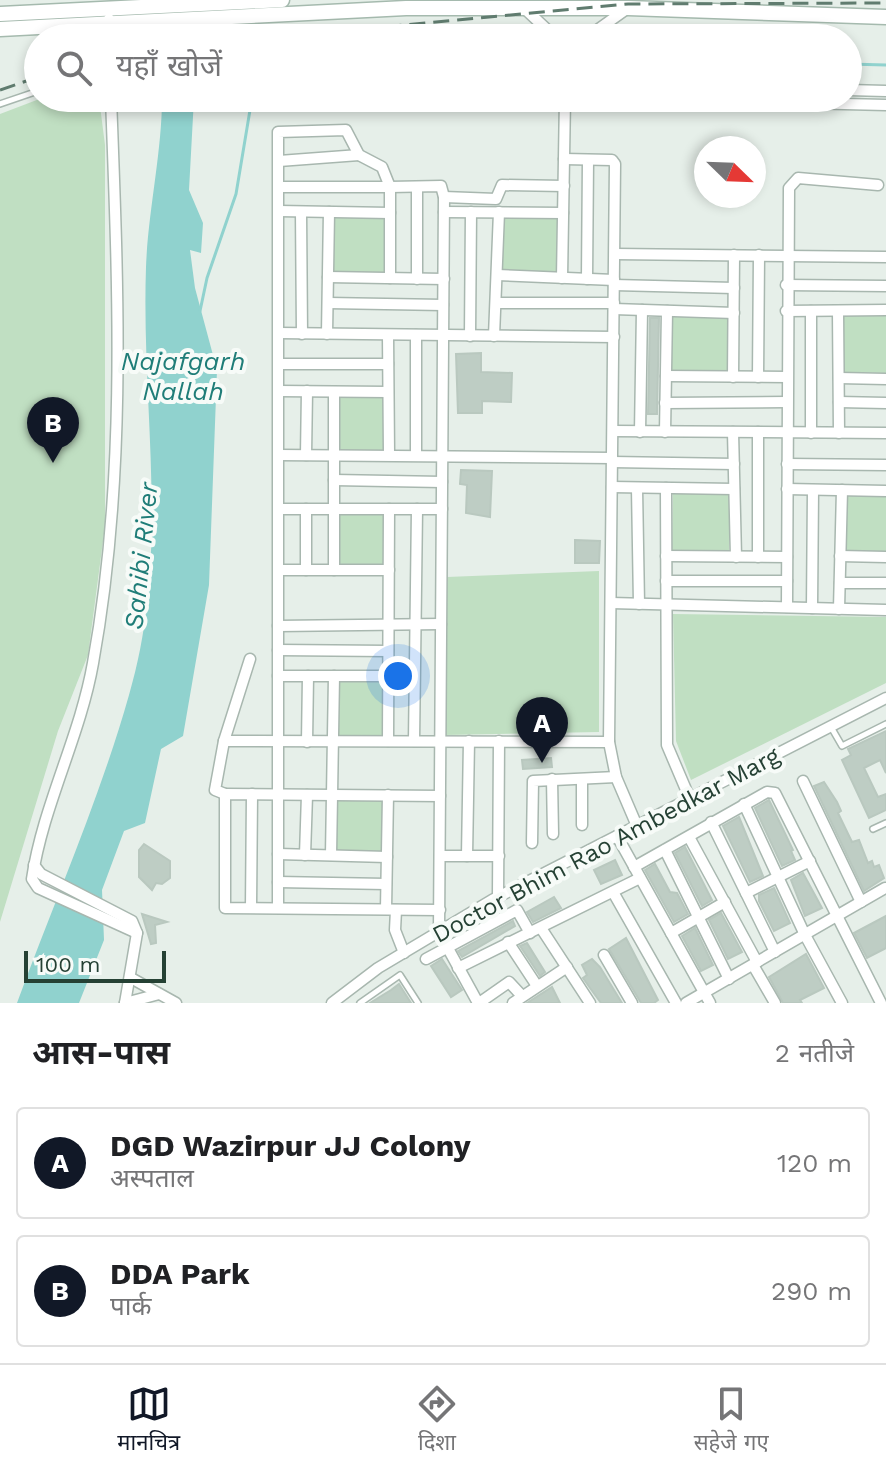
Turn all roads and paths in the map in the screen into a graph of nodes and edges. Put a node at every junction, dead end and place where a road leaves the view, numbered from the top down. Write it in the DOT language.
graph roads {
  1 [pos="282,0"];
  2 [pos="222,7"];
  3 [pos="524,8"];
  4 [pos="628,8"];
  5 [pos="0,14"];
  6 [pos="886,17"];
  7 [pos="109,24"];
  8 [pos="541,24"];
  9 [pos="606,24"];
  10 [pos="24,28"];
  11 [pos="0,29"];
  12 [pos="862,90"];
  13 [pos="886,91"];
  14 [pos="24,96"];
  15 [pos="0,104"];
  16 [pos="862,104"];
  17 [pos="886,105"];
  18 [pos="111,112"];
  19 [pos="565,112"];
  20 [pos="359,155"];
  21 [pos="564,159"];
  22 [pos="588,160"];
  23 [pos="279,161"];
  24 [pos="878,185"];
  25 [pos="564,186"];
  26 [pos="279,187"];
  27 [pos="390,187"];
  28 [pos="417,187"];
  29 [pos="444,197"];
  30 [pos="279,211"];
  31 [pos="301,212"];
  32 [pos="329,212"];
  33 [pos="444,212"];
  34 [pos="471,212"];
  35 [pos="499,212"];
  36 [pos="390,213"];
  37 [pos="563,213"];
  38 [pos="615,254"];
  39 [pos="734,255"];
  40 [pos="759,255"];
  41 [pos="789,255"];
  42 [pos="886,257"];
  43 [pos="497,275"];
  44 [pos="328,277"];
  45 [pos="390,278"];
  46 [pos="562,278"];
  47 [pos="417,279"];
  48 [pos="444,279"];
  49 [pos="587,279"];
  50 [pos="614,282"];
  51 [pos="786,285"];
  52 [pos="886,286"];
  53 [pos="734,288"];
  54 [pos="328,303"];
  55 [pos="496,303"];
  56 [pos="443,305"];
  57 [pos="614,306"];
  58 [pos="642,310"];
  59 [pos="886,310"];
  60 [pos="667,311"];
  61 [pos="786,311"];
  62 [pos="811,311"];
  63 [pos="838,311"];
  64 [pos="734,313"];
  65 [pos="279,333"];
  66 [pos="302,334"];
  67 [pos="327,334"];
  68 [pos="388,335"];
  69 [pos="416,335"];
  70 [pos="443,335"];
  71 [pos="470,336"];
  72 [pos="494,336"];
  73 [pos="614,337"];
  74 [pos="279,364"];
  75 [pos="388,364"];
  76 [pos="666,376"];
  77 [pos="733,377"];
  78 [pos="758,377"];
  79 [pos="787,377"];
  80 [pos="839,378"];
  81 [pos="886,379"];
  82 [pos="279,391"];
  83 [pos="307,391"];
  84 [pos="334,392"];
  85 [pos="388,392"];
  86 [pos="787,402"];
  87 [pos="839,402"];
  88 [pos="665,403"];
  89 [pos="886,403"];
  90 [pos="613,431"];
  91 [pos="640,432"];
  92 [pos="665,432"];
  93 [pos="733,432"];
  94 [pos="758,432"];
  95 [pos="787,432"];
  96 [pos="811,433"];
  97 [pos="839,433"];
  98 [pos="886,433"];
  99 [pos="389,454"];
  100 [pos="416,454"];
  101 [pos="443,454"];
  102 [pos="279,455"];
  103 [pos="306,455"];
  104 [pos="334,455"];
  105 [pos="612,460"];
  106 [pos="734,464"];
  107 [pos="787,464"];
  108 [pos="886,465"];
  109 [pos="334,480"];
  110 [pos="442,482"];
  111 [pos="612,487"];
  112 [pos="637,488"];
  113 [pos="666,488"];
  114 [pos="734,489"];
  115 [pos="787,489"];
  116 [pos="813,490"];
  117 [pos="842,490"];
  118 [pos="886,491"];
  119 [pos="279,509"];
  120 [pos="306,509"];
  121 [pos="334,509"];
  122 [pos="389,509"];
  123 [pos="417,509"];
  124 [pos="442,509"];
  125 [pos="666,556"];
  126 [pos="840,556"];
  127 [pos="736,557"];
  128 [pos="758,557"];
  129 [pos="787,557"];
  130 [pos="886,557"];
  131 [pos="279,570"];
  132 [pos="306,570"];
  133 [pos="334,570"];
  134 [pos="389,570"];
  135 [pos="666,581"];
  136 [pos="787,581"];
  137 [pos="840,583"];
  138 [pos="886,583"];
  139 [pos="611,603"];
  140 [pos="639,604"];
  141 [pos="666,604"];
  142 [pos="787,607"];
  143 [pos="812,608"];
  144 [pos="839,609"];
  145 [pos="886,610"];
  146 [pos="388,624"];
  147 [pos="416,624"];
  148 [pos="441,624"];
  149 [pos="278,626"];
  150 [pos="278,650"];
  151 [pos="388,651"];
  152 [pos="250,659"];
  153 [pos="278,676"];
  154 [pos="308,676"];
  155 [pos="334,676"];
  156 [pos="388,676"];
  157 [pos="886,698"];
  158 [pos="886,724"];
  159 [pos="831,726"];
  160 [pos="224,741"];
  161 [pos="388,741"];
  162 [pos="414,741"];
  163 [pos="441,741"];
  164 [pos="469,741"];
  165 [pos="499,741"];
  166 [pos="278,742"];
  167 [pos="307,742"];
  168 [pos="333,742"];
  169 [pos="609,742"];
  170 [pos="616,777"];
  171 [pos="552,779"];
  172 [pos="582,780"];
  173 [pos="803,781"];
  174 [pos="225,794"];
  175 [pos="252,794"];
  176 [pos="278,794"];
  177 [pos="307,795"];
  178 [pos="332,795"];
  179 [pos="388,795"];
  180 [pos="440,796"];
  181 [pos="690,799"];
  182 [pos="744,804"];
  183 [pos="711,822"];
  184 [pos="886,823"];
  185 [pos="582,825"];
  186 [pos="637,826"];
  187 [pos="873,829"];
  188 [pos="553,834"];
  189 [pos="617,836"];
  190 [pos="689,837"];
  191 [pos="532,843"];
  192 [pos="665,850"];
  193 [pos="278,854"];
  194 [pos="305,855"];
  195 [pos="331,855"];
  196 [pos="440,856"];
  197 [pos="467,856"];
  198 [pos="499,856"];
  199 [pos="387,857"];
  200 [pos="810,861"];
  201 [pos="634,867"];
  202 [pos="38,870"];
  203 [pos="779,876"];
  204 [pos="640,878"];
  205 [pos="278,882"];
  206 [pos="386,884"];
  207 [pos="885,888"];
  208 [pos="613,892"];
  209 [pos="746,893"];
  210 [pos="498,897"];
  211 [pos="725,902"];
  212 [pos="861,902"];
  213 [pos="251,907"];
  214 [pos="278,907"];
  215 [pos="391,909"];
  216 [pos="440,910"];
  217 [pos="838,916"];
  218 [pos="698,917"];
  219 [pos="132,928"];
  220 [pos="541,928"];
  221 [pos="439,932"];
  222 [pos="530,933"];
  223 [pos="671,933"];
  224 [pos="805,935"];
  225 [pos="508,942"];
  226 [pos="445,947"];
  227 [pos="775,952"];
  228 [pos="404,953"];
  229 [pos="604,955"];
  230 [pos="426,959"];
  231 [pos="755,964"];
  232 [pos="567,967"];
  233 [pos="458,968"];
  234 [pos="131,978"];
  235 [pos="729,979"];
  236 [pos="537,986"];
  237 [pos="704,992"];
  238 [pos="159,994"];
  239 [pos="518,1000"];
  240 [pos="879,1002"];
  241 [pos="125,1003"];
  242 [pos="176,1003"];
  243 [pos="332,1003"];
  244 [pos="360,1003"];
  245 [pos="418,1003"];
  246 [pos="478,1003"];
  247 [pos="590,1003"];
  248 [pos="632,1003"];
  249 [pos="676,1003"];
  250 [pos="686,1003"];
  251 [pos="710,1003"];
  252 [pos="775,1003"];
  253 [pos="842,1003"];
  1 -- 2 [label="main road"];
  2 -- 3 [label="main road"];
  2 -- 7 [label="main road"];
  3 -- 4 [label="main road"];
  3 -- 8 [label="street"];
  4 -- 6 [label="main road"];
  4 -- 9 [label="street"];
  5 -- 7 [label="main road"];
  10 -- 11 [label="main road"];
  12 -- 13 [label="street"];
  14 -- 15 [label="lane"];
  16 -- 17 [label="street"];
  18 -- 202 [label="street"];
  19 -- 21 [label="street"];
  20 -- 23 [label="street"];
  20 -- 23 [label="street"];
  20 -- 27 [label="street"];
  21 -- 22 [label="street"];
  21 -- 25 [label="street"];
  22 -- 38 [label="street"];
  22 -- 49 [label="street"];
  23 -- 26 [label="street"];
  24 -- 41 [label="street"];
  25 -- 29 [label="street"];
  25 -- 37 [label="street"];
  26 -- 27 [label="street"];
  26 -- 30 [label="street"];
  27 -- 28 [label="street"];
  27 -- 36 [label="street"];
  28 -- 29 [label="street"];
  28 -- 47 [label="street"];
  29 -- 33 [label="street"];
  30 -- 31 [label="street"];
  30 -- 65 [label="street"];
  31 -- 32 [label="street"];
  31 -- 66 [label="street"];
  32 -- 36 [label="street"];
  32 -- 44 [label="street"];
  33 -- 34 [label="street"];
  33 -- 48 [label="street"];
  34 -- 35 [label="street"];
  34 -- 71 [label="street"];
  35 -- 37 [label="street"];
  35 -- 43 [label="street"];
  36 -- 45 [label="street"];
  37 -- 46 [label="street"];
  38 -- 39 [label="street"];
  38 -- 50 [label="street"];
  39 -- 40 [label="street"];
  39 -- 53 [label="street"];
  40 -- 41 [label="street"];
  40 -- 78 [label="street"];
  41 -- 42 [label="street"];
  41 -- 51 [label="street"];
  43 -- 46 [label="street"];
  43 -- 55 [label="street"];
  44 -- 45 [label="street"];
  44 -- 54 [label="street"];
  45 -- 47 [label="street"];
  46 -- 49 [label="street"];
  47 -- 48 [label="street"];
  48 -- 56 [label="street"];
  49 -- 50 [label="street"];
  50 -- 53 [label="street"];
  50 -- 57 [label="street"];
  51 -- 52 [label="street"];
  51 -- 61 [label="street"];
  53 -- 64 [label="street"];
  54 -- 56 [label="street"];
  54 -- 67 [label="street"];
  55 -- 57 [label="street"];
  55 -- 72 [label="street"];
  56 -- 70 [label="street"];
  57 -- 58 [label="street"];
  57 -- 73 [label="street"];
  58 -- 60 [label="street"];
  58 -- 91 [label="street"];
  59 -- 63 [label="street"];
  60 -- 64 [label="street"];
  60 -- 76 [label="street"];
  61 -- 62 [label="street"];
  61 -- 79 [label="street"];
  62 -- 63 [label="street"];
  62 -- 96 [label="street"];
  63 -- 80 [label="street"];
  64 -- 77 [label="street"];
  65 -- 66 [label="street"];
  65 -- 74 [label="street"];
  66 -- 67 [label="street"];
  67 -- 68 [label="street"];
  68 -- 69 [label="street"];
  68 -- 75 [label="street"];
  69 -- 70 [label="street"];
  69 -- 100 [label="street"];
  70 -- 71 [label="street"];
  70 -- 101 [label="street"];
  71 -- 72 [label="street"];
  72 -- 73 [label="street"];
  73 -- 90 [label="street"];
  74 -- 75 [label="street"];
  74 -- 82 [label="street"];
  75 -- 85 [label="street"];
  76 -- 77 [label="street"];
  76 -- 88 [label="street"];
  77 -- 78 [label="street"];
  78 -- 79 [label="street"];
  79 -- 86 [label="street"];
  80 -- 81 [label="street"];
  80 -- 87 [label="street"];
  82 -- 83 [label="street"];
  82 -- 102 [label="street"];
  83 -- 84 [label="street"];
  83 -- 103 [label="street"];
  84 -- 85 [label="street"];
  84 -- 104 [label="street"];
  85 -- 99 [label="street"];
  86 -- 88 [label="street"];
  86 -- 95 [label="street"];
  87 -- 89 [label="street"];
  87 -- 97 [label="street"];
  88 -- 92 [label="street"];
  90 -- 91 [label="street"];
  90 -- 105 [label="street"];
  91 -- 92 [label="street"];
  92 -- 93 [label="street"];
  93 -- 94 [label="street"];
  93 -- 106 [label="street"];
  94 -- 95 [label="street"];
  94 -- 128 [label="street"];
  95 -- 96 [label="street"];
  95 -- 107 [label="street"];
  96 -- 97 [label="street"];
  97 -- 98 [label="street"];
  99 -- 100 [label="street"];
  99 -- 104 [label="street"];
  100 -- 101 [label="street"];
  101 -- 105 [label="street"];
  101 -- 110 [label="street"];
  102 -- 103 [label="street"];
  102 -- 119 [label="street"];
  103 -- 104 [label="street"];
  104 -- 109 [label="street"];
  105 -- 106 [label="street"];
  105 -- 111 [label="street"];
  106 -- 114 [label="street"];
  107 -- 108 [label="street"];
  107 -- 115 [label="street"];
  109 -- 110 [label="street"];
  109 -- 121 [label="street"];
  110 -- 124 [label="street"];
  111 -- 112 [label="street"];
  111 -- 139 [label="street"];
  112 -- 113 [label="street"];
  112 -- 140 [label="street"];
  113 -- 114 [label="street"];
  113 -- 125 [label="street"];
  114 -- 127 [label="street"];
  115 -- 116 [label="street"];
  115 -- 129 [label="street"];
  116 -- 117 [label="street"];
  116 -- 143 [label="street"];
  117 -- 118 [label="street"];
  117 -- 126 [label="street"];
  119 -- 120 [label="street"];
  119 -- 131 [label="street"];
  120 -- 121 [label="street"];
  120 -- 132 [label="street"];
  121 -- 122 [label="street"];
  121 -- 133 [label="street"];
  122 -- 123 [label="street"];
  122 -- 134 [label="street"];
  123 -- 124 [label="street"];
  123 -- 147 [label="street"];
  124 -- 148 [label="street"];
  125 -- 127 [label="street"];
  125 -- 135 [label="street"];
  126 -- 130 [label="street"];
  126 -- 137 [label="street"];
  127 -- 128 [label="street"];
  128 -- 129 [label="street"];
  129 -- 136 [label="street"];
  131 -- 132 [label="street"];
  131 -- 149 [label="street"];
  132 -- 133 [label="street"];
  133 -- 134 [label="street"];
  134 -- 146 [label="street"];
  135 -- 136 [label="street"];
  135 -- 141 [label="street"];
  136 -- 142 [label="street"];
  137 -- 138 [label="street"];
  137 -- 144 [label="street"];
  139 -- 140 [label="street"];
  139 -- 169 [label="street"];
  140 -- 141 [label="street"];
  141 -- 142 [label="street"];
  141 -- 181 [label="street"];
  142 -- 143 [label="street"];
  143 -- 144 [label="street"];
  144 -- 145 [label="street"];
  146 -- 147 [label="street"];
  146 -- 149 [label="street"];
  146 -- 151 [label="street"];
  147 -- 148 [label="street"];
  147 -- 162 [label="street"];
  148 -- 163 [label="street"];
  149 -- 150 [label="street"];
  150 -- 151 [label="street"];
  150 -- 153 [label="street"];
  151 -- 156 [label="street"];
  152 -- 160 [label="street"];
  153 -- 154 [label="street"];
  153 -- 166 [label="street"];
  154 -- 155 [label="street"];
  154 -- 167 [label="street"];
  155 -- 156 [label="street"];
  155 -- 168 [label="street"];
  156 -- 161 [label="street"];
  157 -- 159 [label="street, Doctor Bhim Rao Ambedkar Marg"];
  158 -- 159 [label="lane"];
  159 -- 181 [label="street, Doctor Bhim Rao Ambedkar Marg"];
  160 -- 166 [label="street"];
  160 -- 174 [label="street"];
  161 -- 162 [label="street"];
  161 -- 168 [label="street"];
  162 -- 163 [label="street"];
  163 -- 164 [label="street"];
  163 -- 180 [label="street"];
  164 -- 165 [label="street"];
  164 -- 197 [label="street"];
  165 -- 169 [label="street"];
  165 -- 198 [label="street"];
  166 -- 167 [label="street"];
  166 -- 176 [label="street"];
  167 -- 168 [label="street"];
  168 -- 178 [label="street"];
  169 -- 170 [label="street"];
  170 -- 172 [label="street"];
  170 -- 186 [label="street"];
  171 -- 172 [label="street"];
  171 -- 188 [label="street"];
  171 -- 191 [label="street"];
  172 -- 185 [label="street"];
  173 -- 212 [label="street"];
  174 -- 175 [label="street"];
  174 -- 213 [label="street"];
  175 -- 176 [label="street"];
  175 -- 213 [label="street"];
  176 -- 177 [label="street"];
  176 -- 193 [label="street"];
  177 -- 178 [label="street"];
  177 -- 194 [label="street"];
  178 -- 179 [label="street"];
  178 -- 195 [label="street"];
  179 -- 180 [label="street"];
  179 -- 199 [label="street"];
  180 -- 196 [label="street"];
  181 -- 186 [label="street, Doctor Bhim Rao Ambedkar Marg"];
  182 -- 183 [label="street"];
  182 -- 200 [label="street"];
  182 -- 203 [label="street"];
  183 -- 190 [label="street"];
  183 -- 209 [label="street"];
  184 -- 187 [label="lane"];
  186 -- 189 [label="street, Doctor Bhim Rao Ambedkar Marg"];
  189 -- 201 [label="street"];
  189 -- 210 [label="street, Doctor Bhim Rao Ambedkar Marg"];
  190 -- 192 [label="street"];
  190 -- 211 [label="street"];
  192 -- 201 [label="street"];
  192 -- 218 [label="street"];
  193 -- 194 [label="street"];
  193 -- 205 [label="street"];
  194 -- 195 [label="street"];
  195 -- 199 [label="street"];
  196 -- 197 [label="street"];
  196 -- 216 [label="street"];
  197 -- 198 [label="street"];
  198 -- 210 [label="street"];
  199 -- 206 [label="street"];
  200 -- 203 [label="street"];
  200 -- 217 [label="street"];
  201 -- 204 [label="street"];
  202 -- 219 [label="street"];
  202 -- 219 [label="street"];
  203 -- 209 [label="street"];
  203 -- 224 [label="street"];
  204 -- 208 [label="street"];
  204 -- 223 [label="street"];
  205 -- 206 [label="street"];
  205 -- 214 [label="street"];
  206 -- 215 [label="street"];
  207 -- 212 [label="street"];
  208 -- 220 [label="street"];
  208 -- 249 [label="street"];
  209 -- 227 [label="street"];
  210 -- 221 [label="street, Doctor Bhim Rao Ambedkar Marg"];
  211 -- 218 [label="street"];
  211 -- 231 [label="street"];
  212 -- 217 [label="street"];
  213 -- 214 [label="street"];
  214 -- 215 [label="street"];
  215 -- 216 [label="street"];
  215 -- 228 [label="street"];
  216 -- 221 [label="street"];
  217 -- 224 [label="street"];
  217 -- 240 [label="street"];
  218 -- 223 [label="street"];
  218 -- 235 [label="street"];
  219 -- 234 [label="street"];
  220 -- 222 [label="street"];
  220 -- 232 [label="street"];
  221 -- 226 [label="street"];
  221 -- 228 [label="street, Doctor Bhim Rao Ambedkar Marg"];
  222 -- 225 [label="street"];
  222 -- 226 [label="street"];
  223 -- 237 [label="street"];
  224 -- 227 [label="street"];
  224 -- 253 [label="street"];
  225 -- 233 [label="street"];
  225 -- 236 [label="street"];
  226 -- 230 [label="street"];
  226 -- 233 [label="street"];
  227 -- 231 [label="street"];
  228 -- 243 [label="street, Doctor Bhim Rao Ambedkar Marg"];
  229 -- 248 [label="street"];
  231 -- 235 [label="street"];
  231 -- 252 [label="street"];
  232 -- 236 [label="street"];
  232 -- 247 [label="street"];
  233 -- 246 [label="street"];
  234 -- 238 [label="street"];
  234 -- 241 [label="street"];
  235 -- 237 [label="street"];
  236 -- 239 [label="street"];
  237 -- 250 [label="street"];
  237 -- 251 [label="street"];
  238 -- 241 [label="street"];
  238 -- 242 [label="street"];
  239 -- 246 [label="street"];
  244 -- 245 [label="lane"];
}
